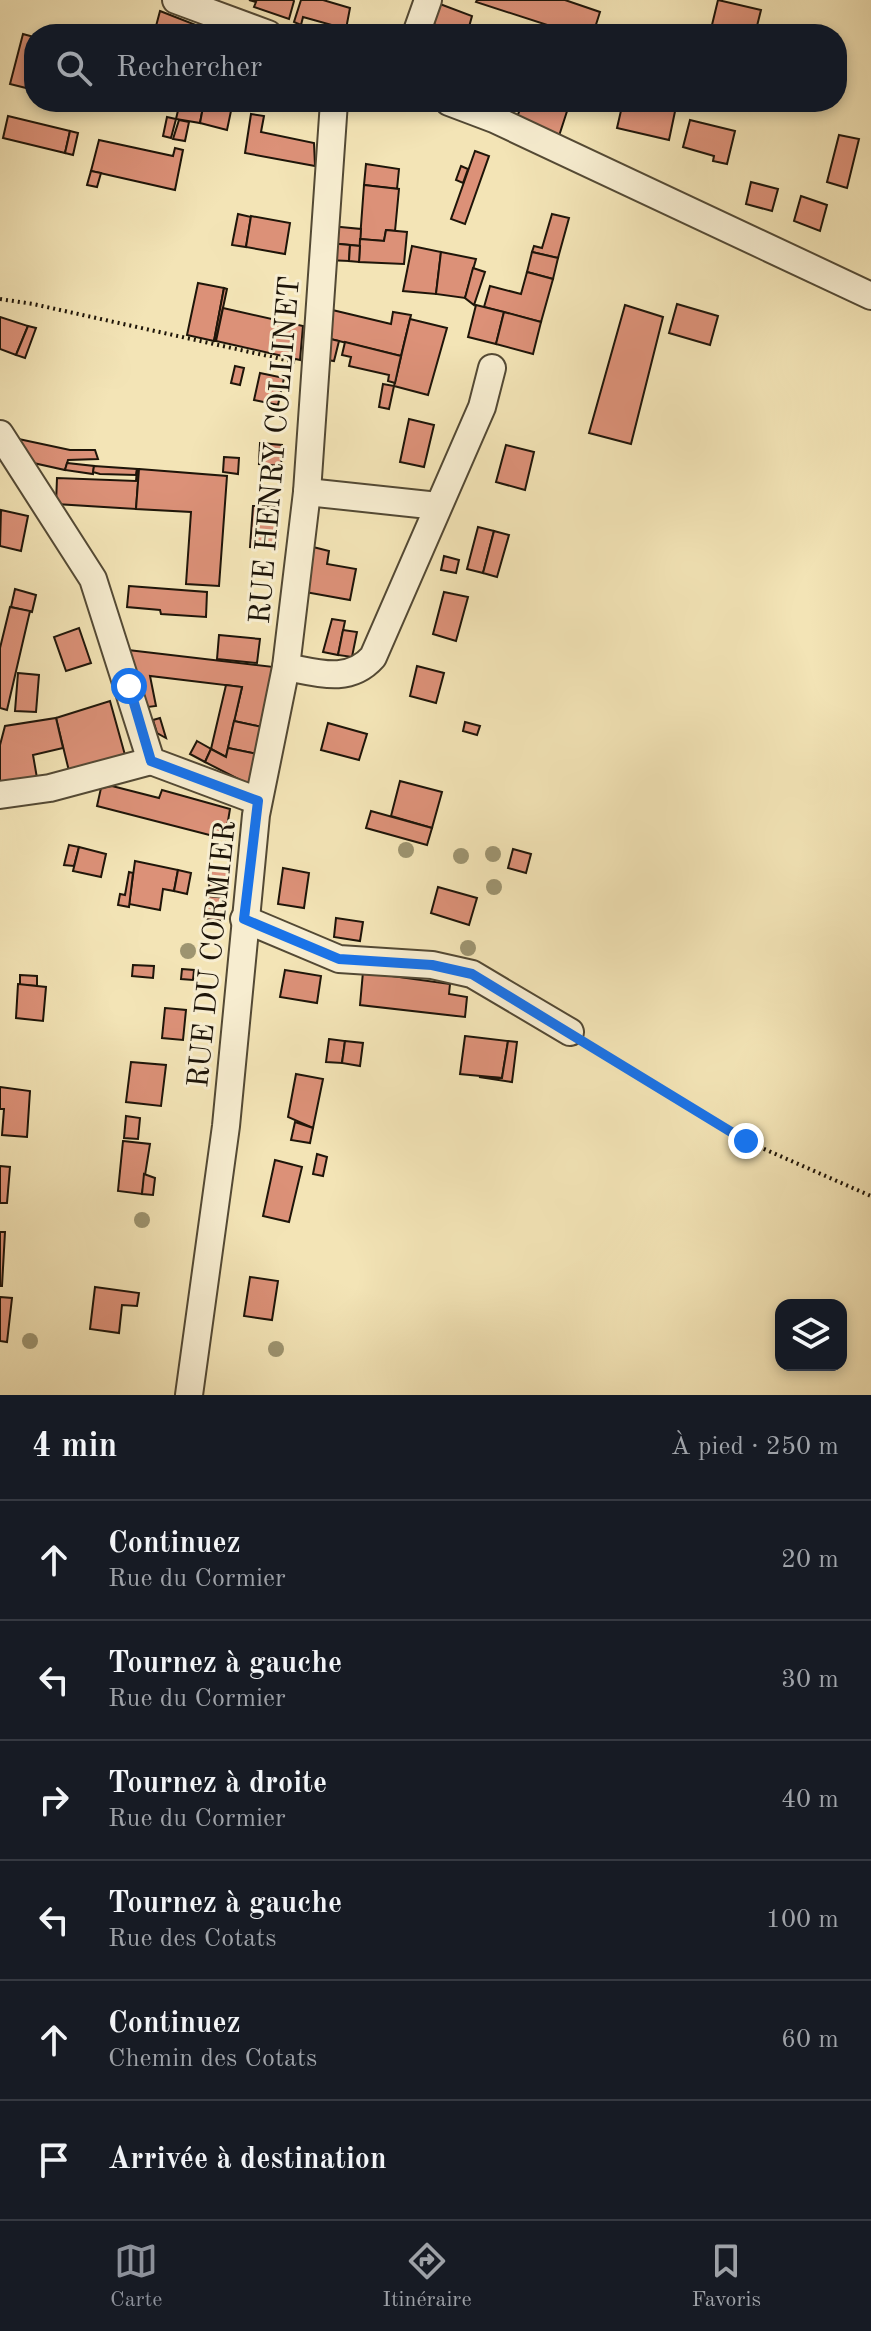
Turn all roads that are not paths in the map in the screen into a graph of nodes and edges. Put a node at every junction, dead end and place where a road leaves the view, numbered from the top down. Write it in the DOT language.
graph roads {
  1 [pos="176,0"];
  2 [pos="428,0"];
  3 [pos="205,5"];
  4 [pos="246,24"];
  5 [pos="420,24"];
  6 [pos="333,112"];
  7 [pos="475,112"];
  8 [pos="871,296"];
  9 [pos="492,368"];
  10 [pos="0,434"];
  11 [pos="307,492"];
  12 [pos="438,506"];
  13 [pos="286,667"];
  14 [pos="151,761"];
  15 [pos="0,795"];
  16 [pos="258,801"];
  17 [pos="244,919"];
  18 [pos="570,1032"];
  19 [pos="189,1395"];
  1 -- 3 [label="street"];
  2 -- 5 [label="street"];
  3 -- 4 [label="street"];
  6 -- 11 [label="street, RUE HENRY COLLINET"];
  7 -- 8 [label="street"];
  9 -- 12 [label="street"];
  10 -- 14 [label="street"];
  11 -- 12 [label="street"];
  11 -- 13 [label="street, RUE HENRY COLLINET"];
  12 -- 13 [label="street"];
  13 -- 16 [label="street, RUE HENRY COLLINET"];
  14 -- 15 [label="street"];
  14 -- 16 [label="street, RUE DU CORMIER"];
  16 -- 17 [label="street, RUE DU CORMIER"];
  17 -- 18 [label="street"];
  17 -- 19 [label="street, RUE DU CORMIER"];
}
